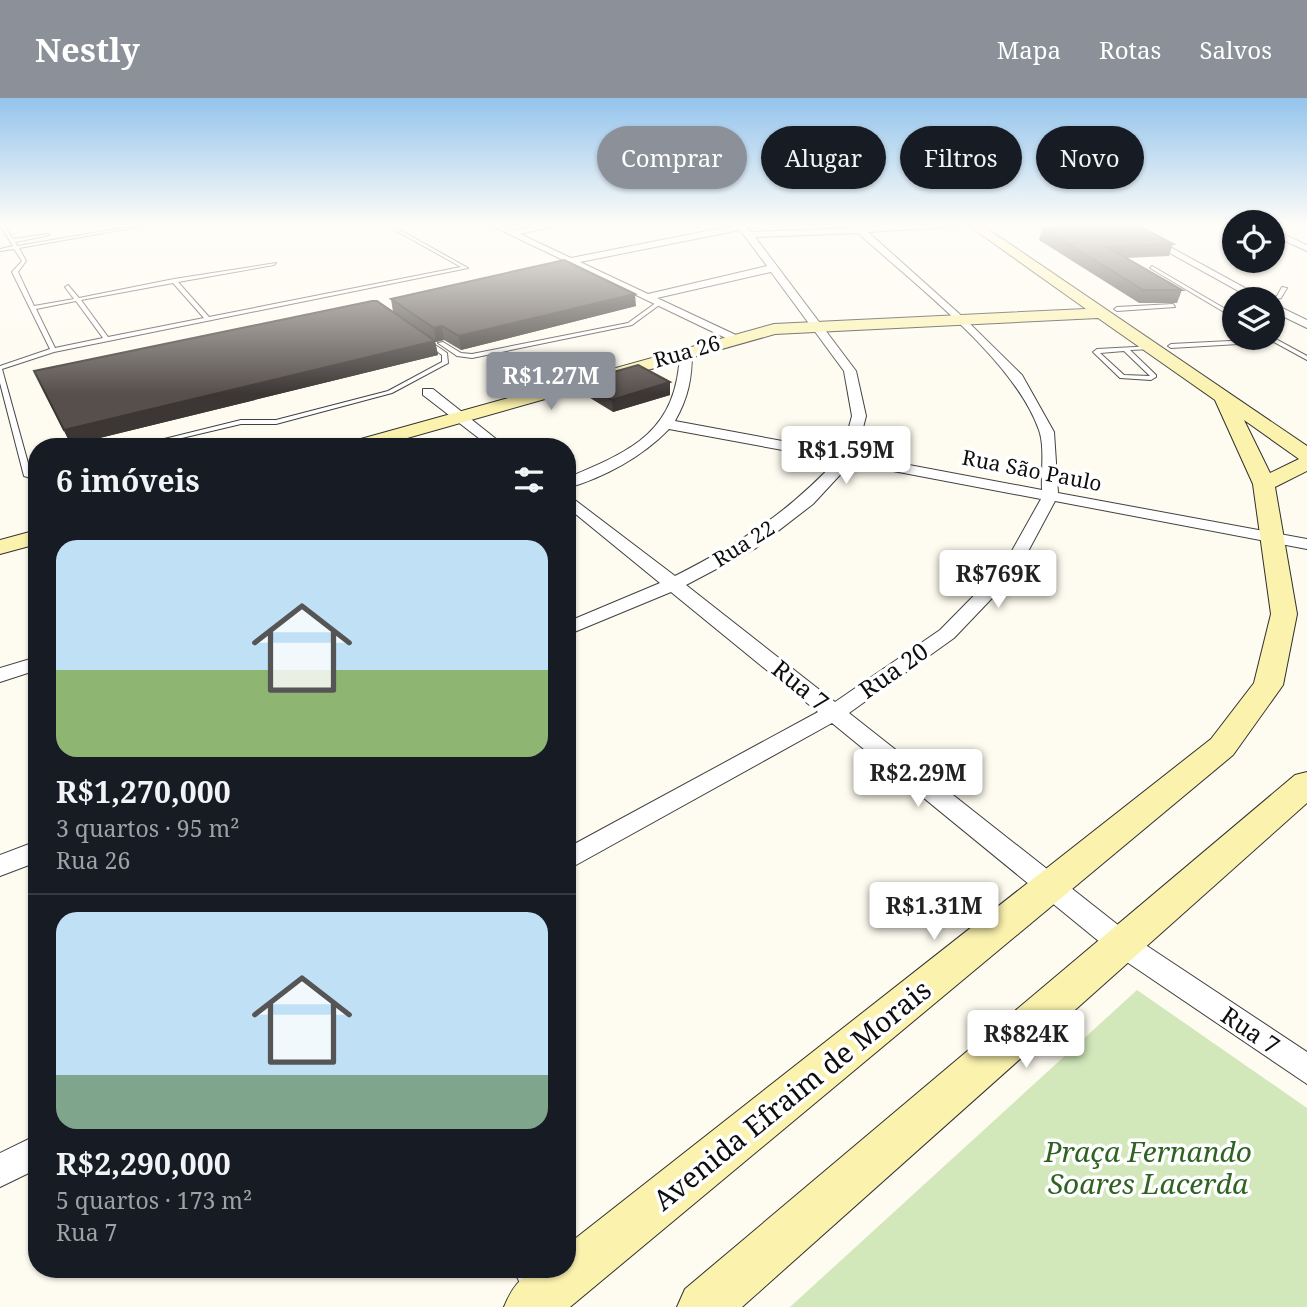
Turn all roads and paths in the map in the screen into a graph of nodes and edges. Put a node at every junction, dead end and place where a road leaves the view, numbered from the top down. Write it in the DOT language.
graph roads {
  1 [pos="20,281"];
  2 [pos="172,281"];
  3 [pos="174,281"];
  4 [pos="398,281"];
  5 [pos="613,281"];
  6 [pos="715,281"];
  7 [pos="784,281"];
  8 [pos="918,281"];
  9 [pos="1063,281"];
  10 [pos="1069,281"];
  11 [pos="1176,281"];
  12 [pos="68,287"];
  13 [pos="647,297"];
  14 [pos="75,300"];
  15 [pos="659,303"];
  16 [pos="1173,306"];
  17 [pos="33,308"];
  18 [pos="1222,309"];
  19 [pos="1110,311"];
  20 [pos="1285,313"];
  21 [pos="206,319"];
  22 [pos="960,320"];
  23 [pos="1307,325"];
  24 [pos="817,326"];
  25 [pos="734,338"];
  26 [pos="106,339"];
  27 [pos="1222,343"];
  28 [pos="1285,346"];
  29 [pos="1162,347"];
  30 [pos="1125,349"];
  31 [pos="53,350"];
  32 [pos="686,352"];
  33 [pos="1307,358"];
  34 [pos="0,370"];
  35 [pos="428,392"];
  36 [pos="1222,395"];
  37 [pos="460,417"];
  38 [pos="667,424"];
  39 [pos="174,438"];
  40 [pos="385,438"];
  41 [pos="488,438"];
  42 [pos="1307,438"];
  43 [pos="1307,455"];
  44 [pos="848,457"];
  45 [pos="1307,463"];
  46 [pos="28,476"];
  47 [pos="576,479"];
  48 [pos="1264,484"];
  49 [pos="1050,496"];
  50 [pos="576,506"];
  51 [pos="28,539"];
  52 [pos="1290,541"];
  53 [pos="0,547"];
  54 [pos="673,584"];
  55 [pos="576,625"];
  56 [pos="28,666"];
  57 [pos="0,676"];
  58 [pos="834,713"];
  59 [pos="1307,784"];
  60 [pos="28,855"];
  61 [pos="576,855"];
  62 [pos="0,866"];
  63 [pos="1050,887"];
  64 [pos="1122,944"];
  65 [pos="1307,1069"];
  66 [pos="28,1156"];
  67 [pos="0,1171"];
  68 [pos="576,1265"];
  69 [pos="560,1278"];
  70 [pos="540,1294"];
  71 [pos="703,1307"];
  1 -- 17 [label="lane"];
  2 -- 14 [label="lane"];
  3 -- 21 [label="lane"];
  4 -- 21 [label="lane"];
  5 -- 13 [label="street"];
  6 -- 13 [label="street"];
  7 -- 24 [label="street, Rua 22"];
  8 -- 22 [label="street"];
  9 -- 19 [label="street"];
  10 -- 19 [label="street"];
  11 -- 18 [label="lane"];
  12 -- 14 [label="lane"];
  13 -- 15 [label="street"];
  14 -- 17 [label="lane"];
  14 -- 26 [label="lane"];
  15 -- 25 [label="street"];
  15 -- 39 [label="lane"];
  16 -- 19 [label="lane"];
  17 -- 31 [label="lane"];
  19 -- 22 [label="street, Rua 26"];
  19 -- 29 [label="street"];
  20 -- 23 [label="street"];
  21 -- 26 [label="lane"];
  22 -- 24 [label="street, Rua 26"];
  22 -- 49 [label="street"];
  24 -- 25 [label="street, Rua 26"];
  24 -- 44 [label="street, Rua 22"];
  25 -- 32 [label="street, Rua 26"];
  26 -- 31 [label="lane"];
  27 -- 29 [label="lane"];
  28 -- 33 [label="lane"];
  29 -- 30 [label="lane"];
  29 -- 36 [label="street"];
  29 -- 42 [label="street"];
  30 -- 30 [label="lane"];
  31 -- 34 [label="lane"];
  32 -- 37 [label="street, Rua 26"];
  32 -- 38 [label="street"];
  34 -- 46 [label="lane"];
  35 -- 37 [label="street"];
  36 -- 43 [label="street"];
  36 -- 48 [label="street, Avenida Efraim de Morais"];
  37 -- 40 [label="street, Rua 26"];
  37 -- 41 [label="street"];
  38 -- 44 [label="street, Rua São Paulo"];
  38 -- 47 [label="street"];
  44 -- 49 [label="street, Rua São Paulo"];
  44 -- 54 [label="street, Rua 22"];
  45 -- 48 [label="street"];
  48 -- 52 [label="street, Avenida Efraim de Morais"];
  49 -- 52 [label="street, Rua São Paulo"];
  49 -- 58 [label="street, Rua 20"];
  50 -- 54 [label="street, Rua 7"];
  51 -- 53 [label="street"];
  52 -- 63 [label="street, Avenida Efraim de Morais"];
  54 -- 55 [label="street, Rua 22"];
  54 -- 58 [label="street, Rua 7"];
  56 -- 57 [label="street"];
  58 -- 61 [label="street, Rua 20"];
  58 -- 63 [label="street, Rua 7"];
  59 -- 64 [label="street"];
  60 -- 62 [label="street"];
  63 -- 64 [label="street, Rua 7"];
  63 -- 68 [label="street, Avenida Efraim de Morais"];
  64 -- 65 [label="street, Rua 7"];
  64 -- 71 [label="street"];
  66 -- 67 [label="street"];
  69 -- 70 [label="street, Avenida Efraim de Morais"];
}
